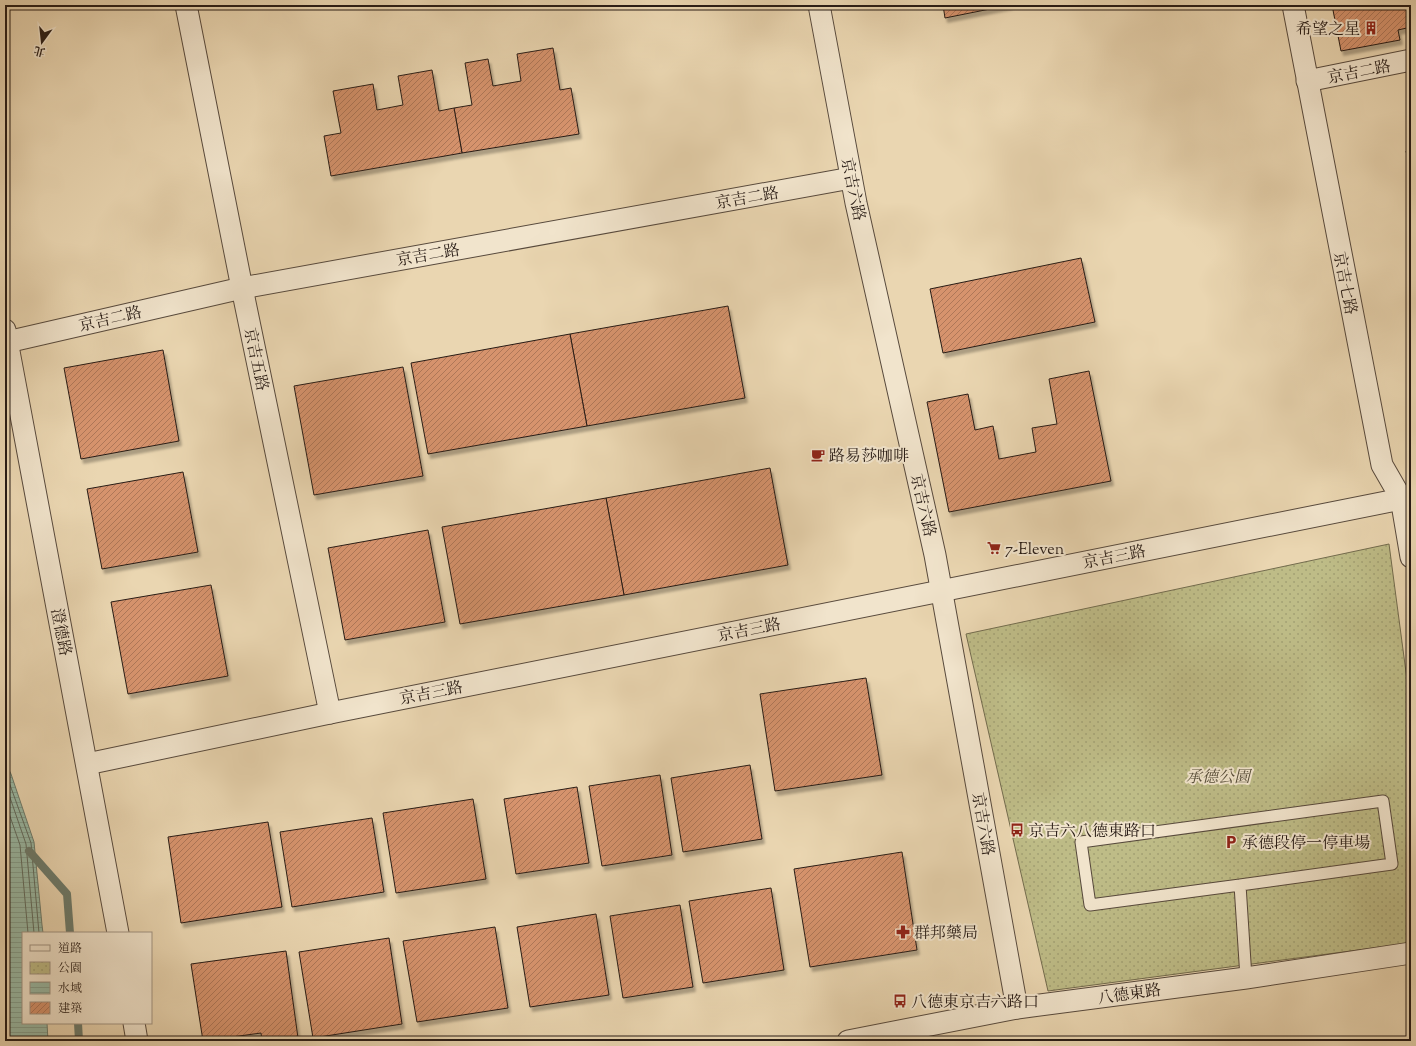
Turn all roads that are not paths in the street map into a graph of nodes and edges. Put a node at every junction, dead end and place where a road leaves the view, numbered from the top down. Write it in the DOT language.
graph roads {
  1 [pos="186,5"];
  2 [pos="819,5"];
  3 [pos="1293,5"];
  4 [pos="1411,60"];
  5 [pos="1307,81"];
  6 [pos="851,178"];
  7 [pos="242,288"];
  8 [pos="6,336"];
  9 [pos="1406,498"];
  10 [pos="1411,556"];
  11 [pos="940,592"];
  12 [pos="330,712"];
  13 [pos="88,764"];
  14 [pos="1240,885"];
  15 [pos="118,932"];
  16 [pos="1411,953"];
  17 [pos="1246,978"];
  18 [pos="1017,1008"];
  19 [pos="134,1024"];
  20 [pos="137,1041"];
  21 [pos="848,1041"];
  1 -- 7 [label="street, 京吉五路"];
  2 -- 6 [label="street, 京吉六路"];
  3 -- 5 [label="street, 京吉七路"];
  4 -- 5 [label="street, 京吉二路"];
  5 -- 9 [label="street, 京吉七路"];
  6 -- 7 [label="street, 京吉二路"];
  6 -- 11 [label="street, 京吉六路"];
  7 -- 8 [label="street, 京吉二路"];
  7 -- 12 [label="street, 京吉五路"];
  8 -- 13 [label="street, 澄德路"];
  9 -- 10 [label="street, 京吉七路"];
  9 -- 11 [label="street, 京吉三路"];
  11 -- 12 [label="street, 京吉三路"];
  11 -- 18 [label="street, 京吉六路"];
  12 -- 13 [label="street, 京吉三路"];
  13 -- 15 [label="street, 澄德路"];
  14 -- 14 [label="lane"];
  14 -- 17 [label="lane"];
  16 -- 17 [label="street, 八德東路"];
  17 -- 18 [label="street, 八德東路"];
  18 -- 21 [label="street, 八德東路"];
  19 -- 20 [label="street"];
}
